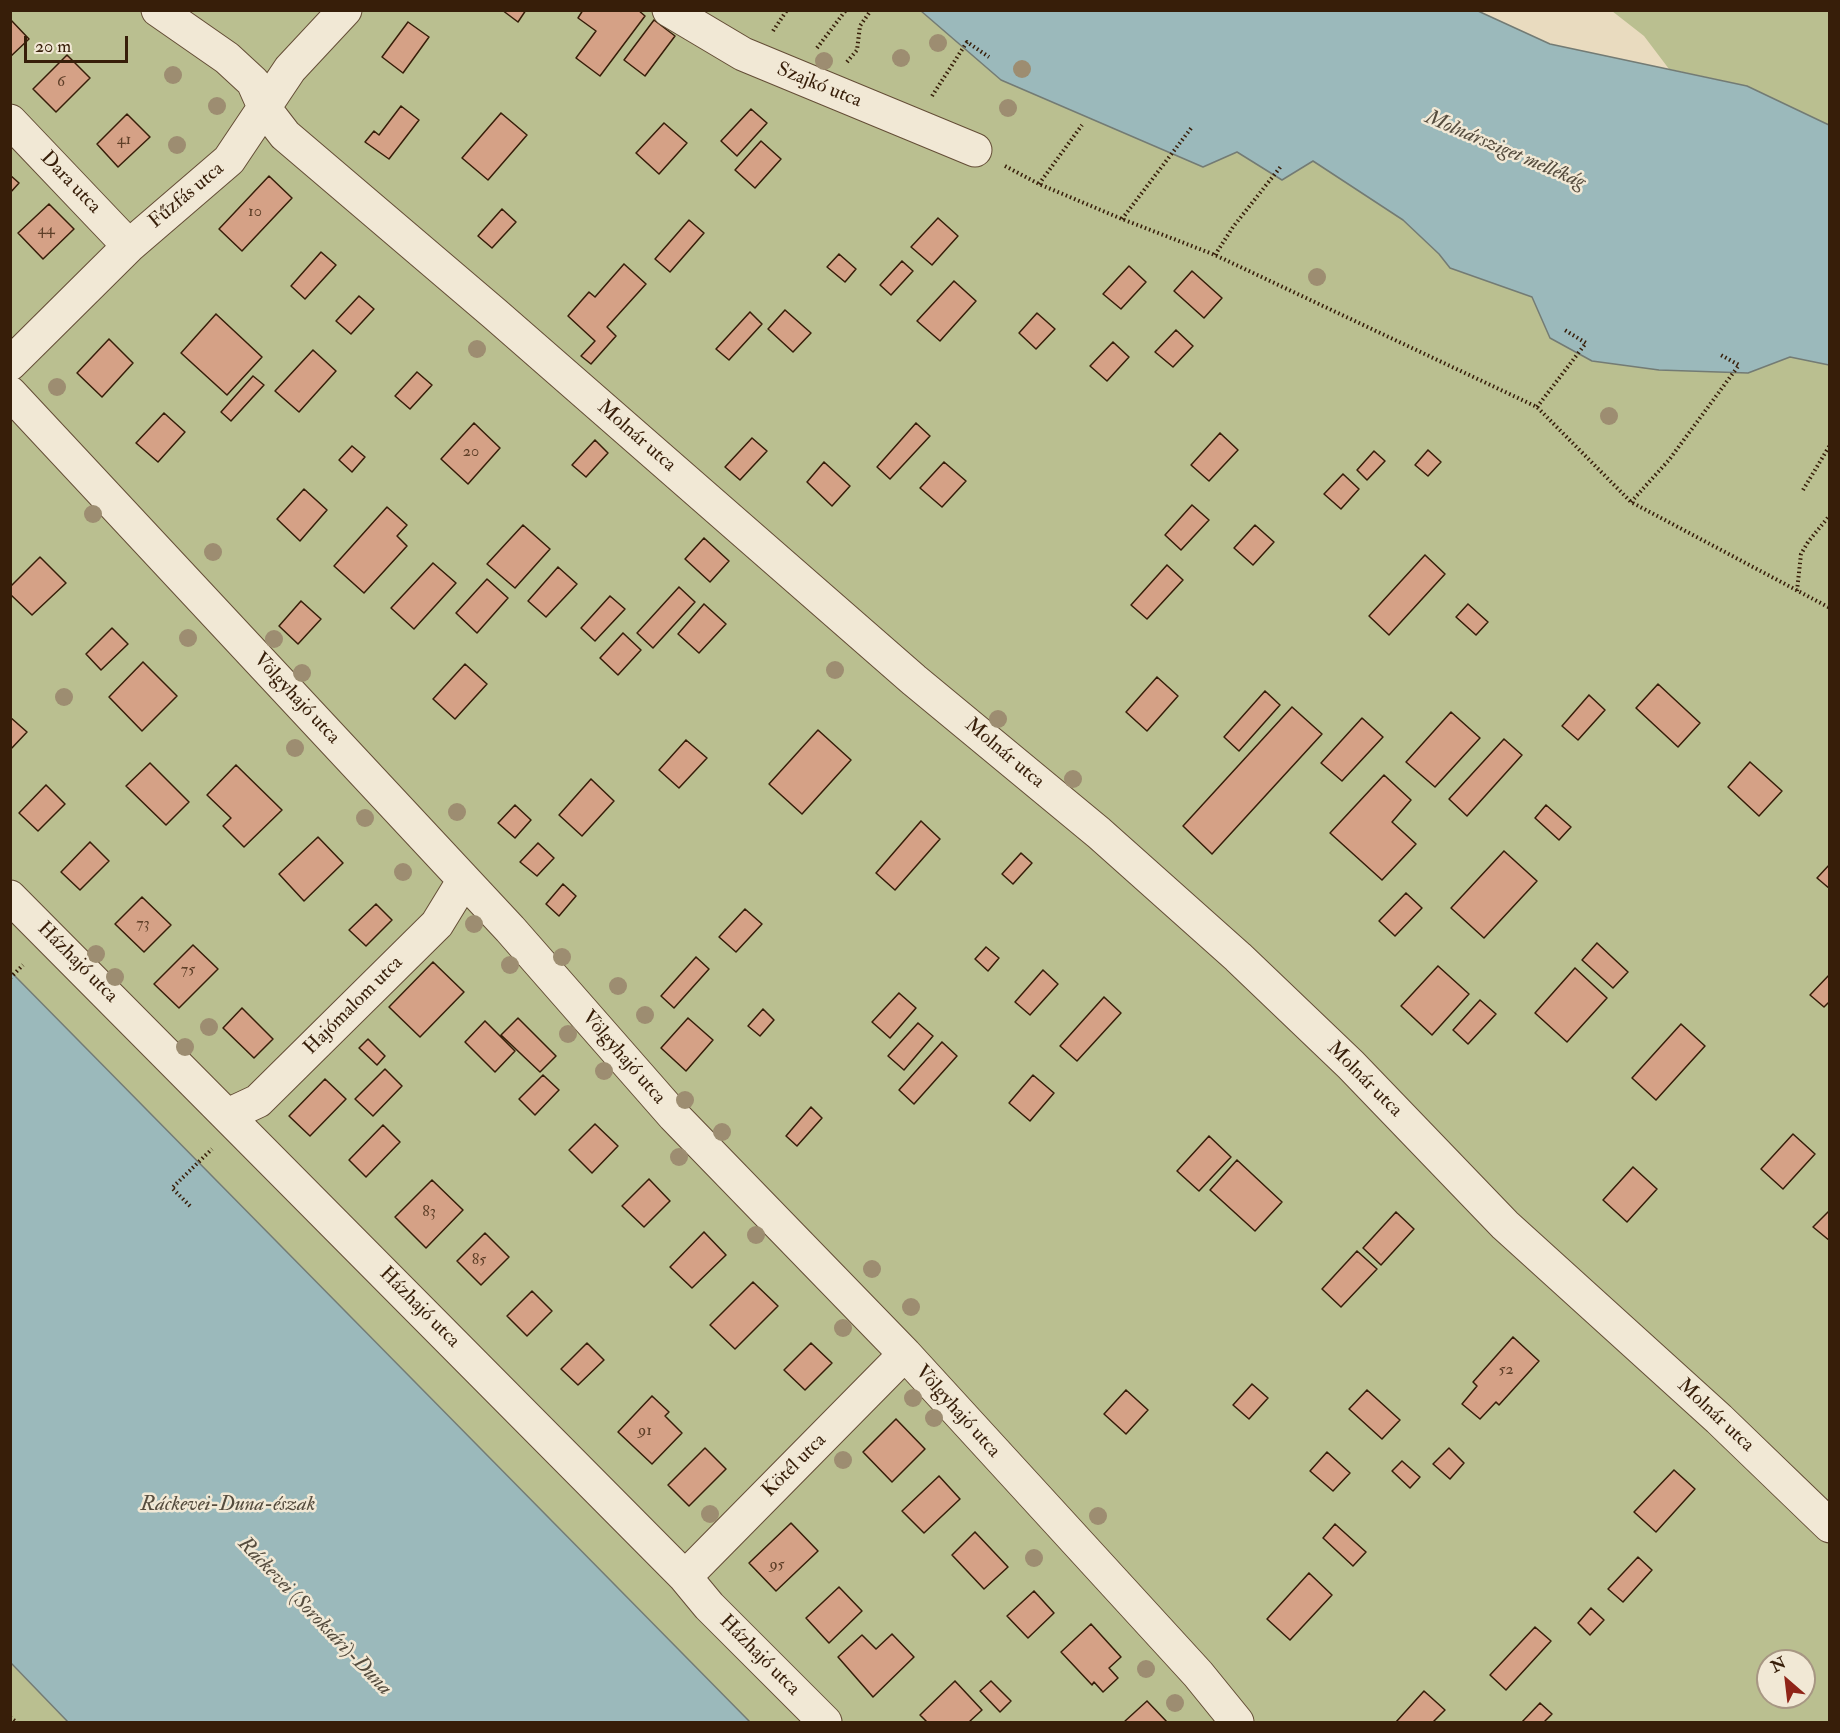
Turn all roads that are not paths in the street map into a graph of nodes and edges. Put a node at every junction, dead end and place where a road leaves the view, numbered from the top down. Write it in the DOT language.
graph roads {
  1 [pos="158,10"];
  2 [pos="345,10"];
  3 [pos="669,10"];
  4 [pos="266,109"];
  5 [pos="10,121"];
  6 [pos="975,150"];
  7 [pos="129,246"];
  8 [pos="10,364"];
  9 [pos="10,393"];
  10 [pos="464,880"];
  11 [pos="10,897"];
  12 [pos="228,1115"];
  13 [pos="905,1354"];
  14 [pos="1830,1526"];
  15 [pos="685,1577"];
  16 [pos="825,1722"];
  17 [pos="1237,1722"];
  1 -- 4 [label="street, Molnár utca"];
  2 -- 4 [label="street, Fűzfás utca"];
  3 -- 6 [label="street, Szajkó utca"];
  4 -- 7 [label="street, Fűzfás utca"];
  4 -- 14 [label="street, Molnár utca"];
  5 -- 7 [label="street, Dara utca"];
  7 -- 8 [label="street, Fűzfás utca"];
  9 -- 10 [label="street, Völgyhajó utca"];
  10 -- 12 [label="street, Hajómalom utca"];
  10 -- 13 [label="street, Völgyhajó utca"];
  11 -- 12 [label="street, Házhajó utca"];
  12 -- 15 [label="street, Házhajó utca"];
  13 -- 15 [label="street, Kötél utca"];
  13 -- 17 [label="street, Völgyhajó utca"];
  15 -- 16 [label="street, Házhajó utca"];
}
